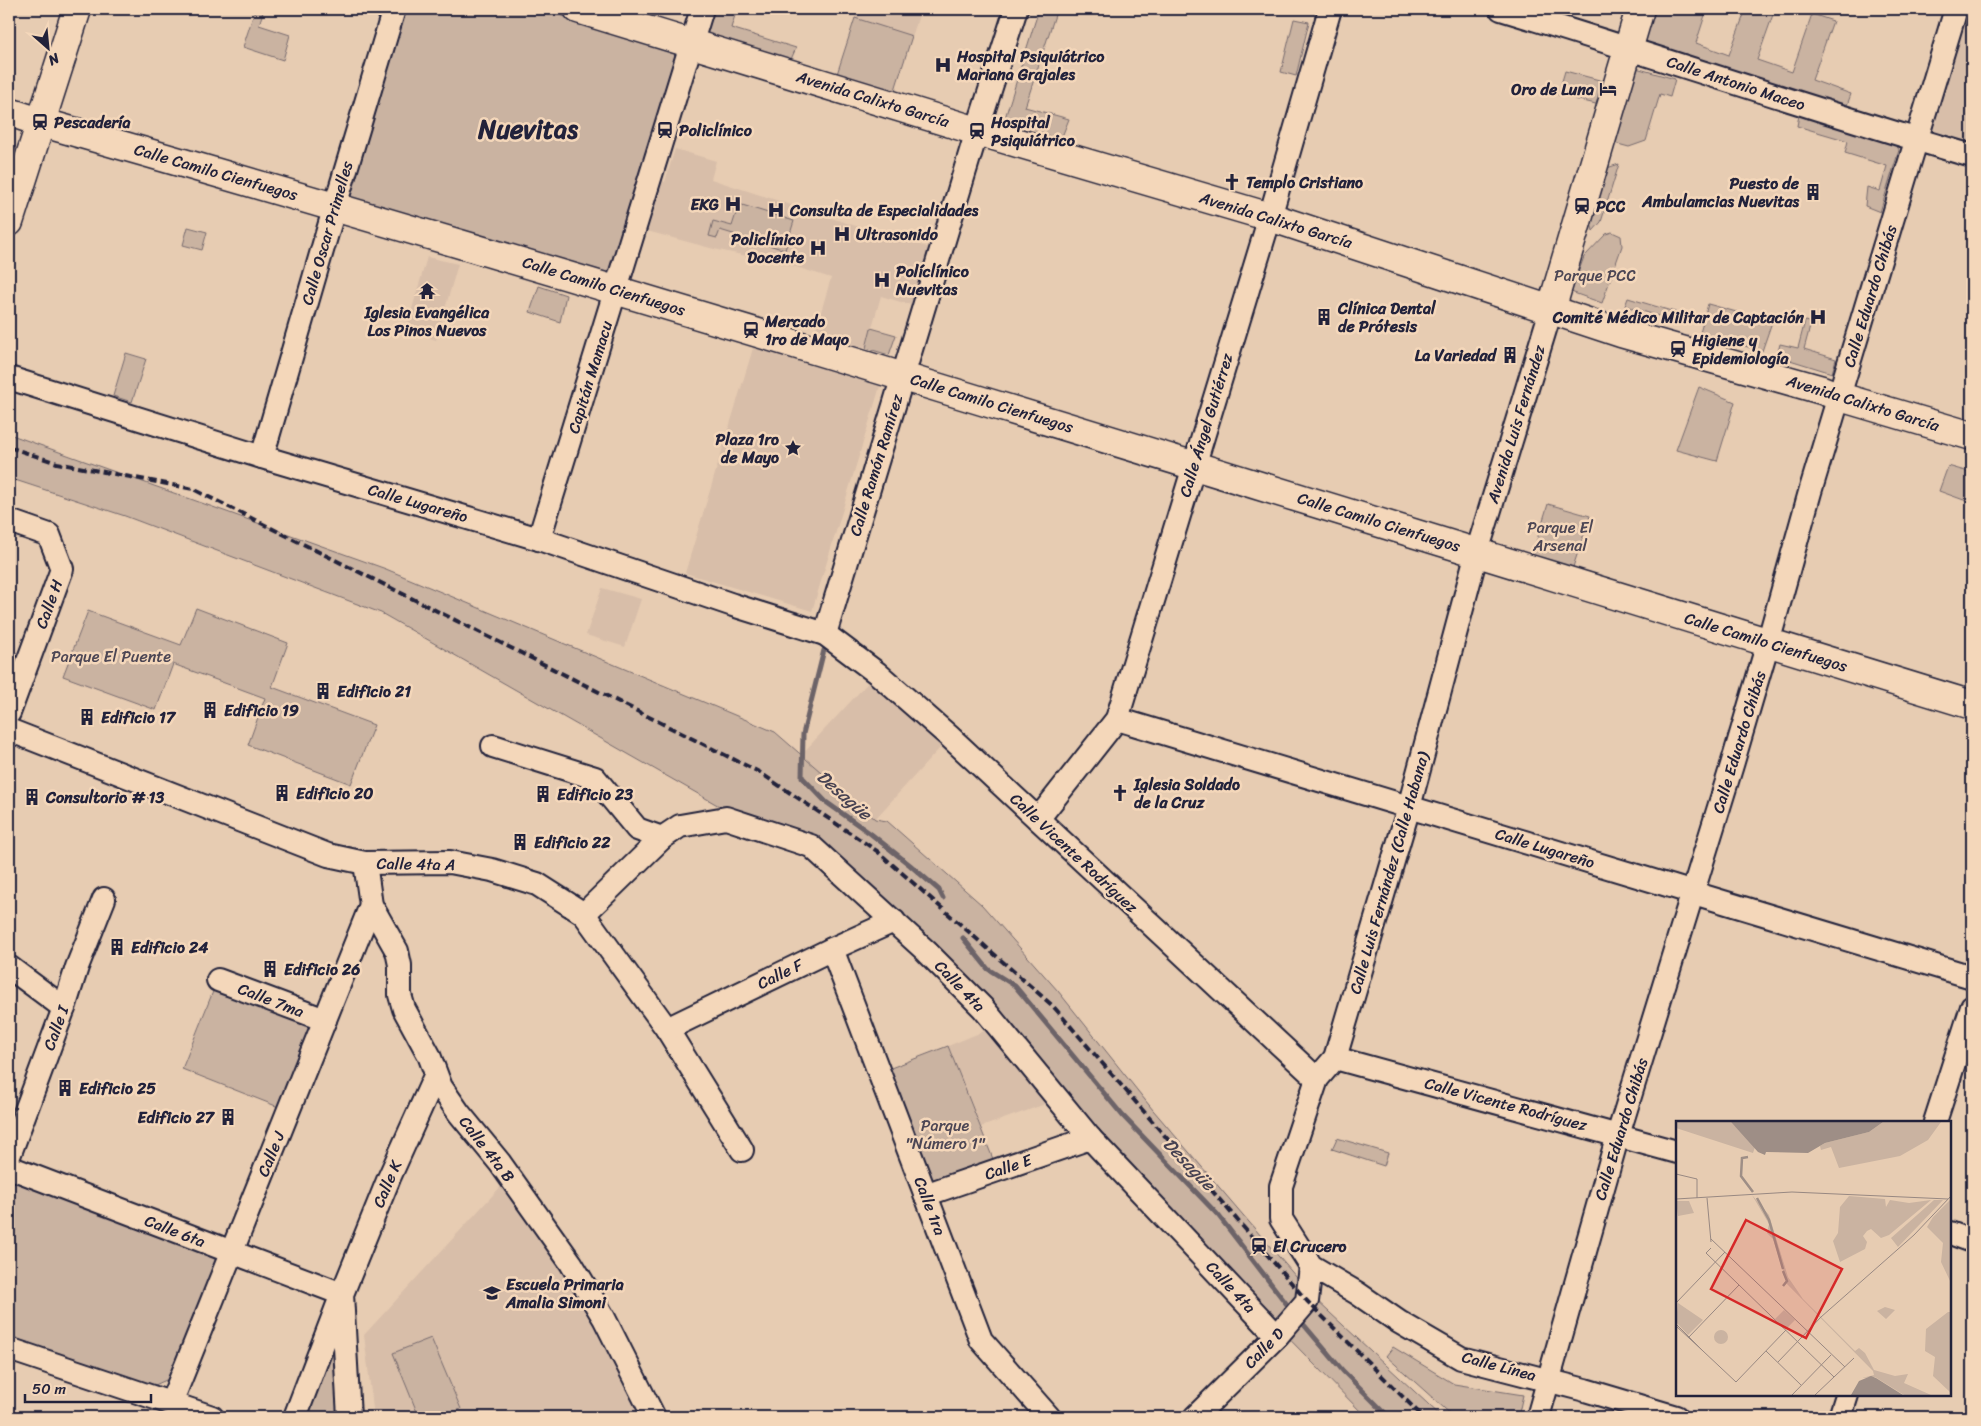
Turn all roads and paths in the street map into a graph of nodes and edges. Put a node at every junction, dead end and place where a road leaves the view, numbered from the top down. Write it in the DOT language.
graph roads {
  1 [pos="77,9"];
  2 [pos="394,9"];
  3 [pos="578,9"];
  4 [pos="702,9"];
  5 [pos="1016,9"];
  6 [pos="1330,9"];
  7 [pos="1501,9"];
  8 [pos="1640,9"];
  9 [pos="1956,9"];
  10 [pos="692,42"];
  11 [pos="1628,48"];
  12 [pos="9,112"];
  13 [pos="40,122"];
  14 [pos="977,131"];
  15 [pos="1917,140"];
  16 [pos="1972,156"];
  17 [pos="335,206"];
  18 [pos="1270,217"];
  19 [pos="9,222"];
  20 [pos="617,290"];
  21 [pos="1552,310"];
  22 [pos="903,376"];
  23 [pos="9,378"];
  24 [pos="1840,397"];
  25 [pos="1972,436"];
  26 [pos="262,457"];
  27 [pos="1194,465"];
  28 [pos="9,521"];
  29 [pos="539,538"];
  30 [pos="1477,552"];
  31 [pos="825,634"];
  32 [pos="1768,643"];
  33 [pos="1972,705"];
  34 [pos="9,713"];
  35 [pos="1117,719"];
  36 [pos="9,730"];
  37 [pos="493,746"];
  38 [pos="1409,807"];
  39 [pos="1038,819"];
  40 [pos="662,838"];
  41 [pos="365,863"];
  42 [pos="1693,892"];
  43 [pos="104,899"];
  44 [pos="371,905"];
  45 [pos="584,914"];
  46 [pos="894,921"];
  47 [pos="832,948"];
  48 [pos="9,967"];
  49 [pos="1972,977"];
  50 [pos="218,980"];
  51 [pos="1972,1007"];
  52 [pos="64,1008"];
  53 [pos="325,1020"];
  54 [pos="668,1029"];
  55 [pos="1335,1058"];
  56 [pos="435,1076"];
  57 [pos="1317,1078"];
  58 [pos="1935,1121"];
  59 [pos="1618,1135"];
  60 [pos="1090,1138"];
  61 [pos="742,1150"];
  62 [pos="1676,1152"];
  63 [pos="9,1156"];
  64 [pos="9,1167"];
  65 [pos="926,1196"];
  66 [pos="1951,1233"];
  67 [pos="1972,1241"];
  68 [pos="232,1252"];
  69 [pos="1311,1266"];
  70 [pos="342,1294"];
  71 [pos="1281,1331"];
  72 [pos="9,1349"];
  73 [pos="1548,1380"];
  74 [pos="1847,1396"];
  75 [pos="172,1403"];
  76 [pos="212,1417"];
  77 [pos="295,1417"];
  78 [pos="350,1417"];
  79 [pos="654,1417"];
  80 [pos="1049,1417"];
  81 [pos="1195,1417"];
  82 [pos="1538,1417"];
  83 [pos="1676,1417"];
  84 [pos="1840,1417"];
  1 -- 13 [label="main road"];
  2 -- 17 [label="street, Calle Oscar Primelles"];
  3 -- 10 [label="main road, Avenida Calixto García"];
  4 -- 10 [label="street, Capitán Mamacu"];
  5 -- 14 [label="street, Calle Ramón Ramírez"];
  6 -- 18 [label="street, Calle Ángel Gutiérrez"];
  7 -- 11 [label="street, Calle Antonio Maceo"];
  8 -- 11 [label="main road, Avenida Luis Fernández"];
  9 -- 15 [label="street, Calle Eduardo Chibás"];
  10 -- 14 [label="main road, Avenida Calixto García"];
  10 -- 20 [label="street, Capitán Mamacu"];
  11 -- 15 [label="street, Calle Antonio Maceo"];
  11 -- 21 [label="main road, Avenida Luis Fernández"];
  12 -- 13 [label="main road, Calle Camilo Cienfuegos"];
  13 -- 17 [label="main road, Calle Camilo Cienfuegos"];
  13 -- 19 [label="main road"];
  14 -- 18 [label="main road, Avenida Calixto García"];
  14 -- 22 [label="street, Calle Ramón Ramírez"];
  15 -- 16 [label="street, Calle Antonio Maceo"];
  15 -- 24 [label="street, Calle Eduardo Chibás"];
  17 -- 20 [label="main road, Calle Camilo Cienfuegos"];
  17 -- 26 [label="street, Calle Oscar Primelles"];
  18 -- 21 [label="main road, Avenida Calixto García"];
  18 -- 27 [label="street, Calle Ángel Gutiérrez"];
  20 -- 22 [label="main road, Calle Camilo Cienfuegos"];
  20 -- 29 [label="street, Capitán Mamacu"];
  21 -- 24 [label="main road, Avenida Calixto García"];
  21 -- 30 [label="street, Avenida Luis Fernández"];
  22 -- 27 [label="main road, Calle Camilo Cienfuegos"];
  22 -- 31 [label="street, Calle Ramón Ramírez"];
  23 -- 26 [label="street, Calle Lugareño"];
  24 -- 25 [label="main road, Avenida Calixto García"];
  24 -- 32 [label="street, Calle Eduardo Chibás"];
  26 -- 29 [label="street, Calle Lugareño"];
  27 -- 30 [label="main road, Calle Camilo Cienfuegos"];
  27 -- 35 [label="street, Calle Ángel Gutiérrez"];
  28 -- 34 [label="street, Calle H"];
  29 -- 31 [label="street, Calle Lugareño"];
  30 -- 32 [label="main road, Calle Camilo Cienfuegos"];
  30 -- 38 [label="street, Calle Luis Fernández (Calle Habana)"];
  31 -- 39 [label="street, Calle Vicente Rodríguez"];
  32 -- 33 [label="main road, Calle Camilo Cienfuegos"];
  32 -- 42 [label="street, Calle Eduardo Chibás"];
  35 -- 38 [label="street, Calle Lugareño"];
  35 -- 39 [label="street, Calle Ángel Gutiérrez"];
  36 -- 41 [label="street, Calle 4ta A"];
  37 -- 40 [label="street"];
  38 -- 42 [label="street, Calle Lugareño"];
  38 -- 55 [label="street, Calle Luis Fernández (Calle Habana)"];
  39 -- 57 [label="street, Calle Vicente Rodríguez"];
  40 -- 45 [label="street, Calle 4ta"];
  40 -- 46 [label="street, Calle 4ta"];
  41 -- 44 [label="street, Calle 4ta B"];
  41 -- 45 [label="street, Calle 4ta A"];
  42 -- 49 [label="street, Calle Lugareño"];
  42 -- 59 [label="street, Calle Eduardo Chibás"];
  43 -- 52 [label="street, Calle I"];
  44 -- 53 [label="street, Calle J"];
  44 -- 56 [label="street, Calle 4ta B"];
  45 -- 54 [label="street, Calle 4ta A"];
  46 -- 47 [label="street, Calle F"];
  46 -- 60 [label="street, Calle 4ta"];
  47 -- 54 [label="street, Calle F"];
  47 -- 65 [label="street, Calle 1ra"];
  48 -- 52 [label="street"];
  50 -- 53 [label="street, Calle 7ma"];
  51 -- 58 [label="street"];
  52 -- 63 [label="street, Calle I"];
  53 -- 68 [label="street, Calle J"];
  54 -- 61 [label="street, Calle 4ta A"];
  55 -- 57 [label="street, Calle Luis Fernández (Calle Habana)"];
  55 -- 59 [label="street, Calle Vicente Rodríguez"];
  56 -- 70 [label="street, Calle K"];
  56 -- 79 [label="street, Calle 4ta B"];
  57 -- 69 [label="street, Calle Luis Fernández (Calle Habana)"];
  59 -- 62 [label="street, Calle Vicente Rodríguez"];
  59 -- 73 [label="street, Calle Eduardo Chibás"];
  60 -- 65 [label="street, Calle E"];
  60 -- 71 [label="street, Calle 4ta"];
  64 -- 68 [label="street, Calle 6ta"];
  65 -- 80 [label="street, Calle 1ra"];
  66 -- 67 [label="street"];
  68 -- 70 [label="street, Calle 6ta"];
  68 -- 75 [label="street, Calle J"];
  69 -- 71 [label="street, Calle D"];
  69 -- 73 [label="street, Calle Línea"];
  70 -- 77 [label="street, Calle K"];
  70 -- 78 [label="street, Calle K"];
  71 -- 81 [label="street, Calle D"];
  72 -- 75 [label="street"];
  73 -- 82 [label="street, Calle Eduardo Chibás"];
  73 -- 83 [label="street, Calle Línea"];
  74 -- 84 [label="street"];
  75 -- 76 [label="street"];
}
